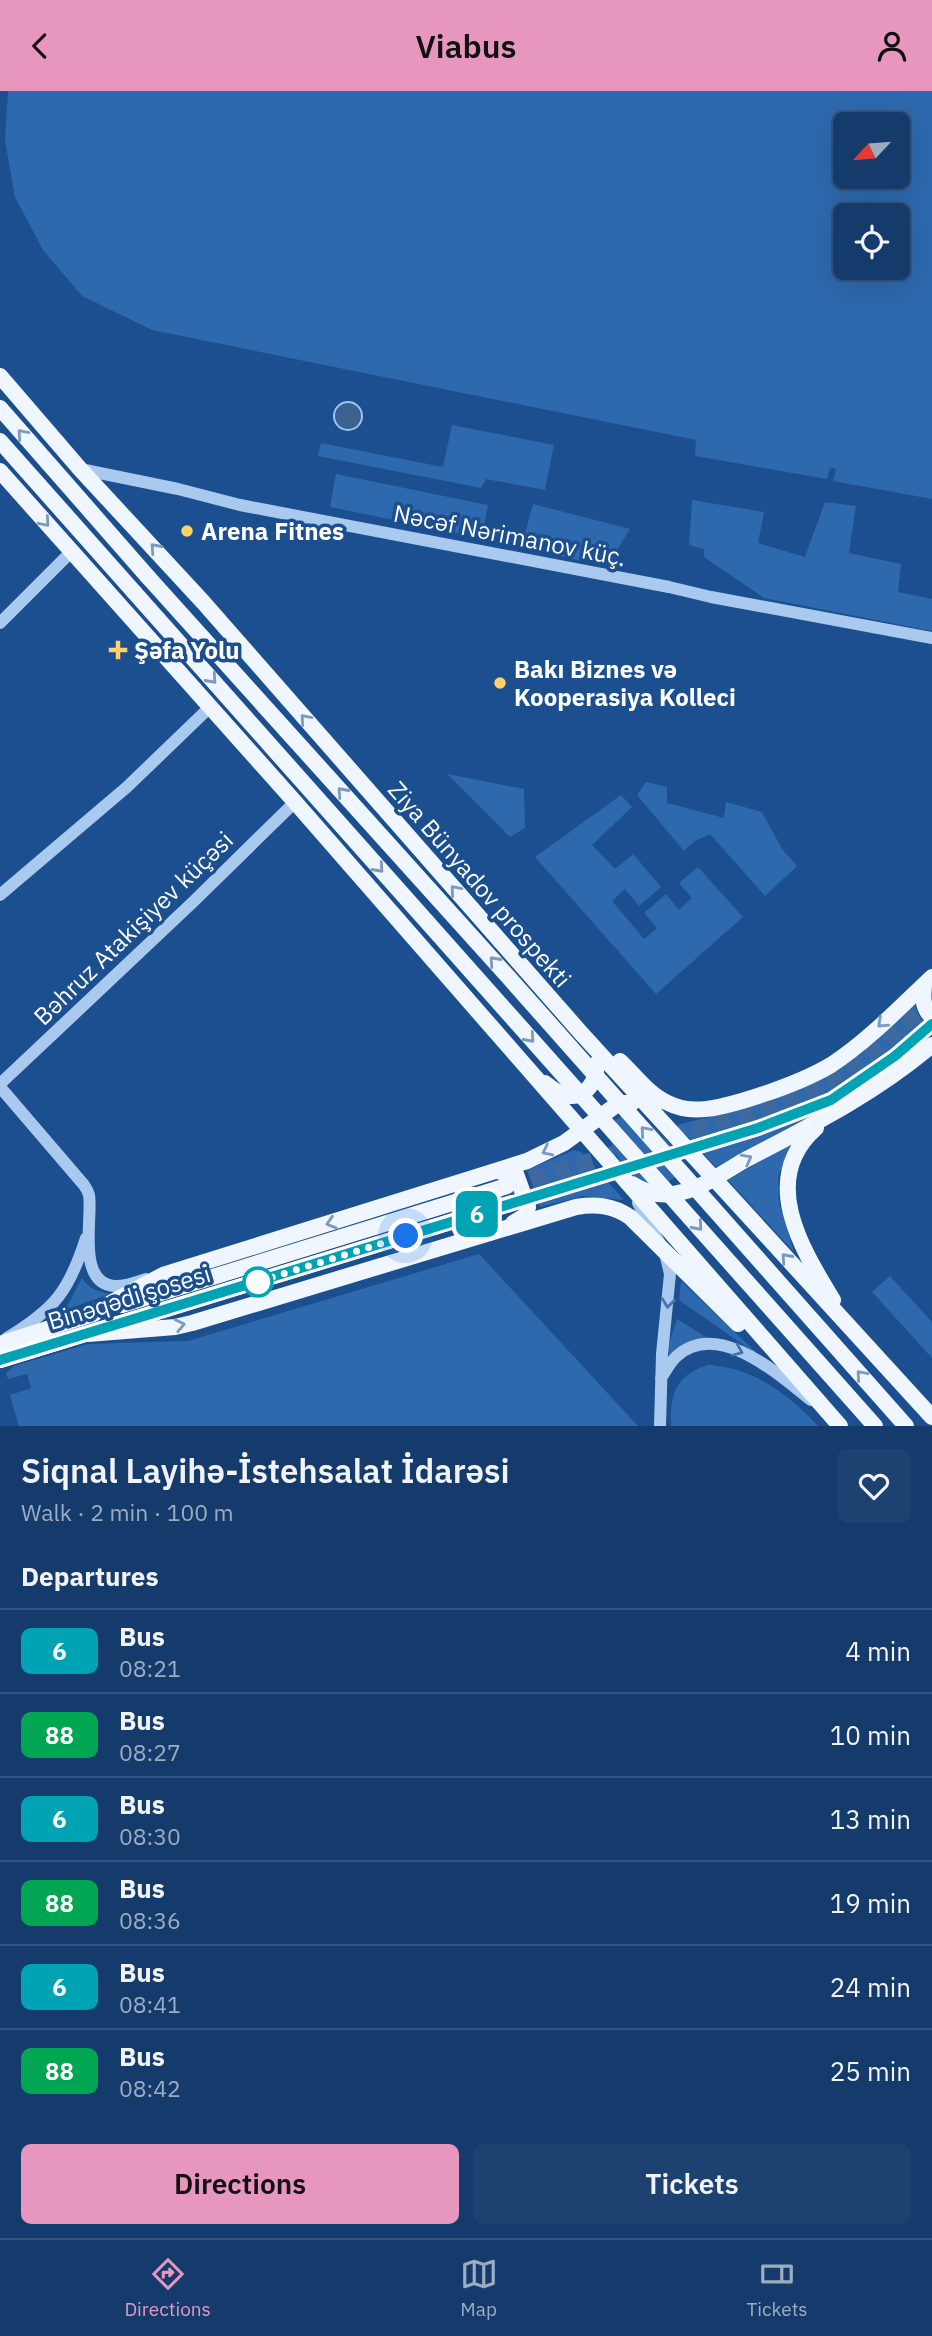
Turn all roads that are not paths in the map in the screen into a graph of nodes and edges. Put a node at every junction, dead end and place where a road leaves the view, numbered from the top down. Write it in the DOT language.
graph roads {
  1 [pos="0,376"];
  2 [pos="0,408"];
  3 [pos="0,441"];
  4 [pos="80,469"];
  5 [pos="0,471"];
  6 [pos="71,552"];
  7 [pos="0,624"];
  8 [pos="932,638"];
  9 [pos="210,707"];
  10 [pos="295,802"];
  11 [pos="0,895"];
  12 [pos="928,981"];
  13 [pos="932,1017"];
  14 [pos="581,1034"];
  15 [pos="932,1045"];
  16 [pos="526,1069"];
  17 [pos="0,1085"];
  18 [pos="839,1111"];
  19 [pos="603,1113"];
  20 [pos="666,1126"];
  21 [pos="581,1131"];
  22 [pos="684,1146"];
  23 [pos="486,1174"];
  24 [pos="619,1174"];
  25 [pos="713,1177"];
  26 [pos="508,1186"];
  27 [pos="662,1195"];
  28 [pos="512,1203"];
  29 [pos="502,1229"];
  30 [pos="87,1234"];
  31 [pos="665,1253"];
  32 [pos="163,1275"];
  33 [pos="84,1317"];
  34 [pos="88,1334"];
  35 [pos="855,1334"];
  36 [pos="0,1343"];
  37 [pos="0,1360"];
  38 [pos="661,1378"];
  39 [pos="932,1419"];
  40 [pos="836,1422"];
  41 [pos="660,1426"];
  42 [pos="875,1426"];
  43 [pos="906,1426"];
  1 -- 4 [label="main road, Ziya Bünyadov prospekti"];
  43 -- 2 [label="main road, Ziya Bünyadov prospekti, one-way, bridge"];
  3 -- 42 [label="main road, one-way, bridge"];
  4 -- 8 [label="street, Nəcəf Nərimanov küç."];
  14 -- 4 [label="main road, Ziya Bünyadov prospekti, one-way"];
  5 -- 6 [label="main road, one-way"];
  6 -- 7 [label="street"];
  6 -- 9 [label="main road"];
  9 -- 10 [label="main road"];
  9 -- 11 [label="street"];
  10 -- 16 [label="main road"];
  10 -- 17 [label="street, Bəhruz Atakişiyev küçəsi"];
  12 -- 13 [label="main road"];
  12 -- 14 [label="main road, one-way"];
  14 -- 16 [label="main road"];
  14 -- 20 [label="main road, Ziya Bünyadov prospekti"];
  15 -- 18 [label="main road"];
  16 -- 21 [label="main road"];
  17 -- 30 [label="street"];
  25 -- 18 [label="main road, one-way"];
  18 -- 35 [label="main road"];
  19 -- 20 [label="main road"];
  19 -- 21 [label="main road"];
  19 -- 24 [label="main road"];
  20 -- 22 [label="main road, Ziya Bünyadov prospekti"];
  21 -- 23 [label="main road, one-way"];
  21 -- 24 [label="main road"];
  22 -- 25 [label="main road, Ziya Bünyadov prospekti"];
  22 -- 27 [label="main road"];
  23 -- 29 [label="main road"];
  23 -- 32 [label="main road, one-way"];
  24 -- 27 [label="main road"];
  24 -- 31 [label="street"];
  24 -- 40 [label="main road"];
  25 -- 27 [label="main road"];
  35 -- 25 [label="main road, Ziya Bünyadov prospekti, one-way"];
  26 -- 33 [label="main road, Binəqədi şosesi"];
  28 -- 34 [label="main road, Binəqədi şosesi"];
  29 -- 31 [label="main road"];
  34 -- 29 [label="main road, one-way"];
  30 -- 32 [label="street"];
  30 -- 36 [label="street"];
  31 -- 38 [label="street, one-way"];
  31 -- 40 [label="main road"];
  32 -- 33 [label="main road"];
  33 -- 36 [label="main road, Binəqədi şosesi"];
  34 -- 37 [label="main road, Binəqədi şosesi"];
  35 -- 39 [label="main road, Ziya Bünyadov prospekti"];
  38 -- 40 [label="street, one-way"];
  38 -- 41 [label="street"];
}
